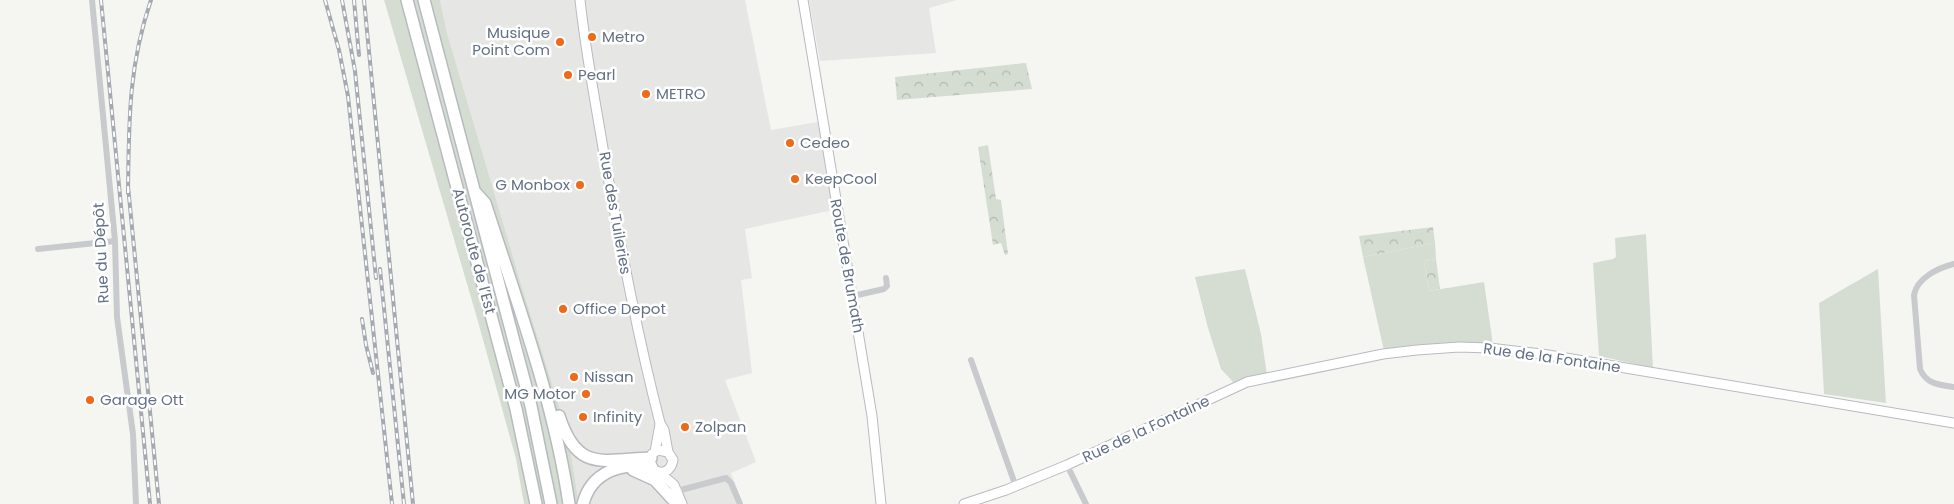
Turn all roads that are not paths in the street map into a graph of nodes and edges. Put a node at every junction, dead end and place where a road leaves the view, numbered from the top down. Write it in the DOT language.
graph roads {
  1 [pos="92,0"];
  2 [pos="407,0"];
  3 [pos="424,0"];
  4 [pos="580,0"];
  5 [pos="803,0"];
  6 [pos="473,190"];
  7 [pos="115,241"];
  8 [pos="38,249"];
  9 [pos="1954,264"];
  10 [pos="886,278"];
  11 [pos="853,296"];
  12 [pos="535,360"];
  13 [pos="971,360"];
  14 [pos="1954,387"];
  15 [pos="660,423"];
  16 [pos="1954,423"];
  17 [pos="668,452"];
  18 [pos="654,462"];
  19 [pos="1068,465"];
  20 [pos="671,467"];
  21 [pos="614,469"];
  22 [pos="1016,487"];
  23 [pos="675,488"];
  24 [pos="136,504"];
  25 [pos="536,504"];
  26 [pos="551,504"];
  27 [pos="569,504"];
  28 [pos="583,504"];
  29 [pos="678,504"];
  30 [pos="682,504"];
  31 [pos="740,504"];
  32 [pos="881,504"];
  33 [pos="964,504"];
  34 [pos="1086,504"];
  1 -- 7 [label="street, Rue du Dépôt"];
  2 -- 25 [label="highway, Autoroute de l’Est"];
  3 -- 6 [label="highway, Autoroute de l’Est"];
  4 -- 15 [label="street, Rue des Tuileries"];
  5 -- 11 [label="street, Route de Brumath"];
  6 -- 12 [label="highway"];
  6 -- 26 [label="highway, Autoroute de l’Est"];
  7 -- 8 [label="street"];
  7 -- 24 [label="street, Rue du Dépôt"];
  9 -- 14 [label="street"];
  10 -- 11 [label="street"];
  11 -- 32 [label="street, Route de Brumath"];
  12 -- 18 [label="highway"];
  12 -- 27 [label="highway"];
  13 -- 22 [label="street"];
  15 -- 17 [label="street, Rue des Tuileries"];
  15 -- 18 [label="street, Rue des Tuileries"];
  16 -- 19 [label="street, Rue de la Fontaine"];
  17 -- 18 [label="street"];
  17 -- 20 [label="street, Rue des Tuileries"];
  18 -- 20 [label="street"];
  18 -- 21 [label="highway"];
  18 -- 23 [label="street, Rue des Tuileries"];
  19 -- 22 [label="street, Rue de la Fontaine"];
  19 -- 34 [label="street"];
  20 -- 23 [label="street, Rue des Tuileries"];
  21 -- 28 [label="highway"];
  21 -- 29 [label="highway"];
  22 -- 33 [label="street, Rue de la Fontaine"];
  23 -- 30 [label="street, Rue des Tuileries"];
  23 -- 31 [label="street"];
}
